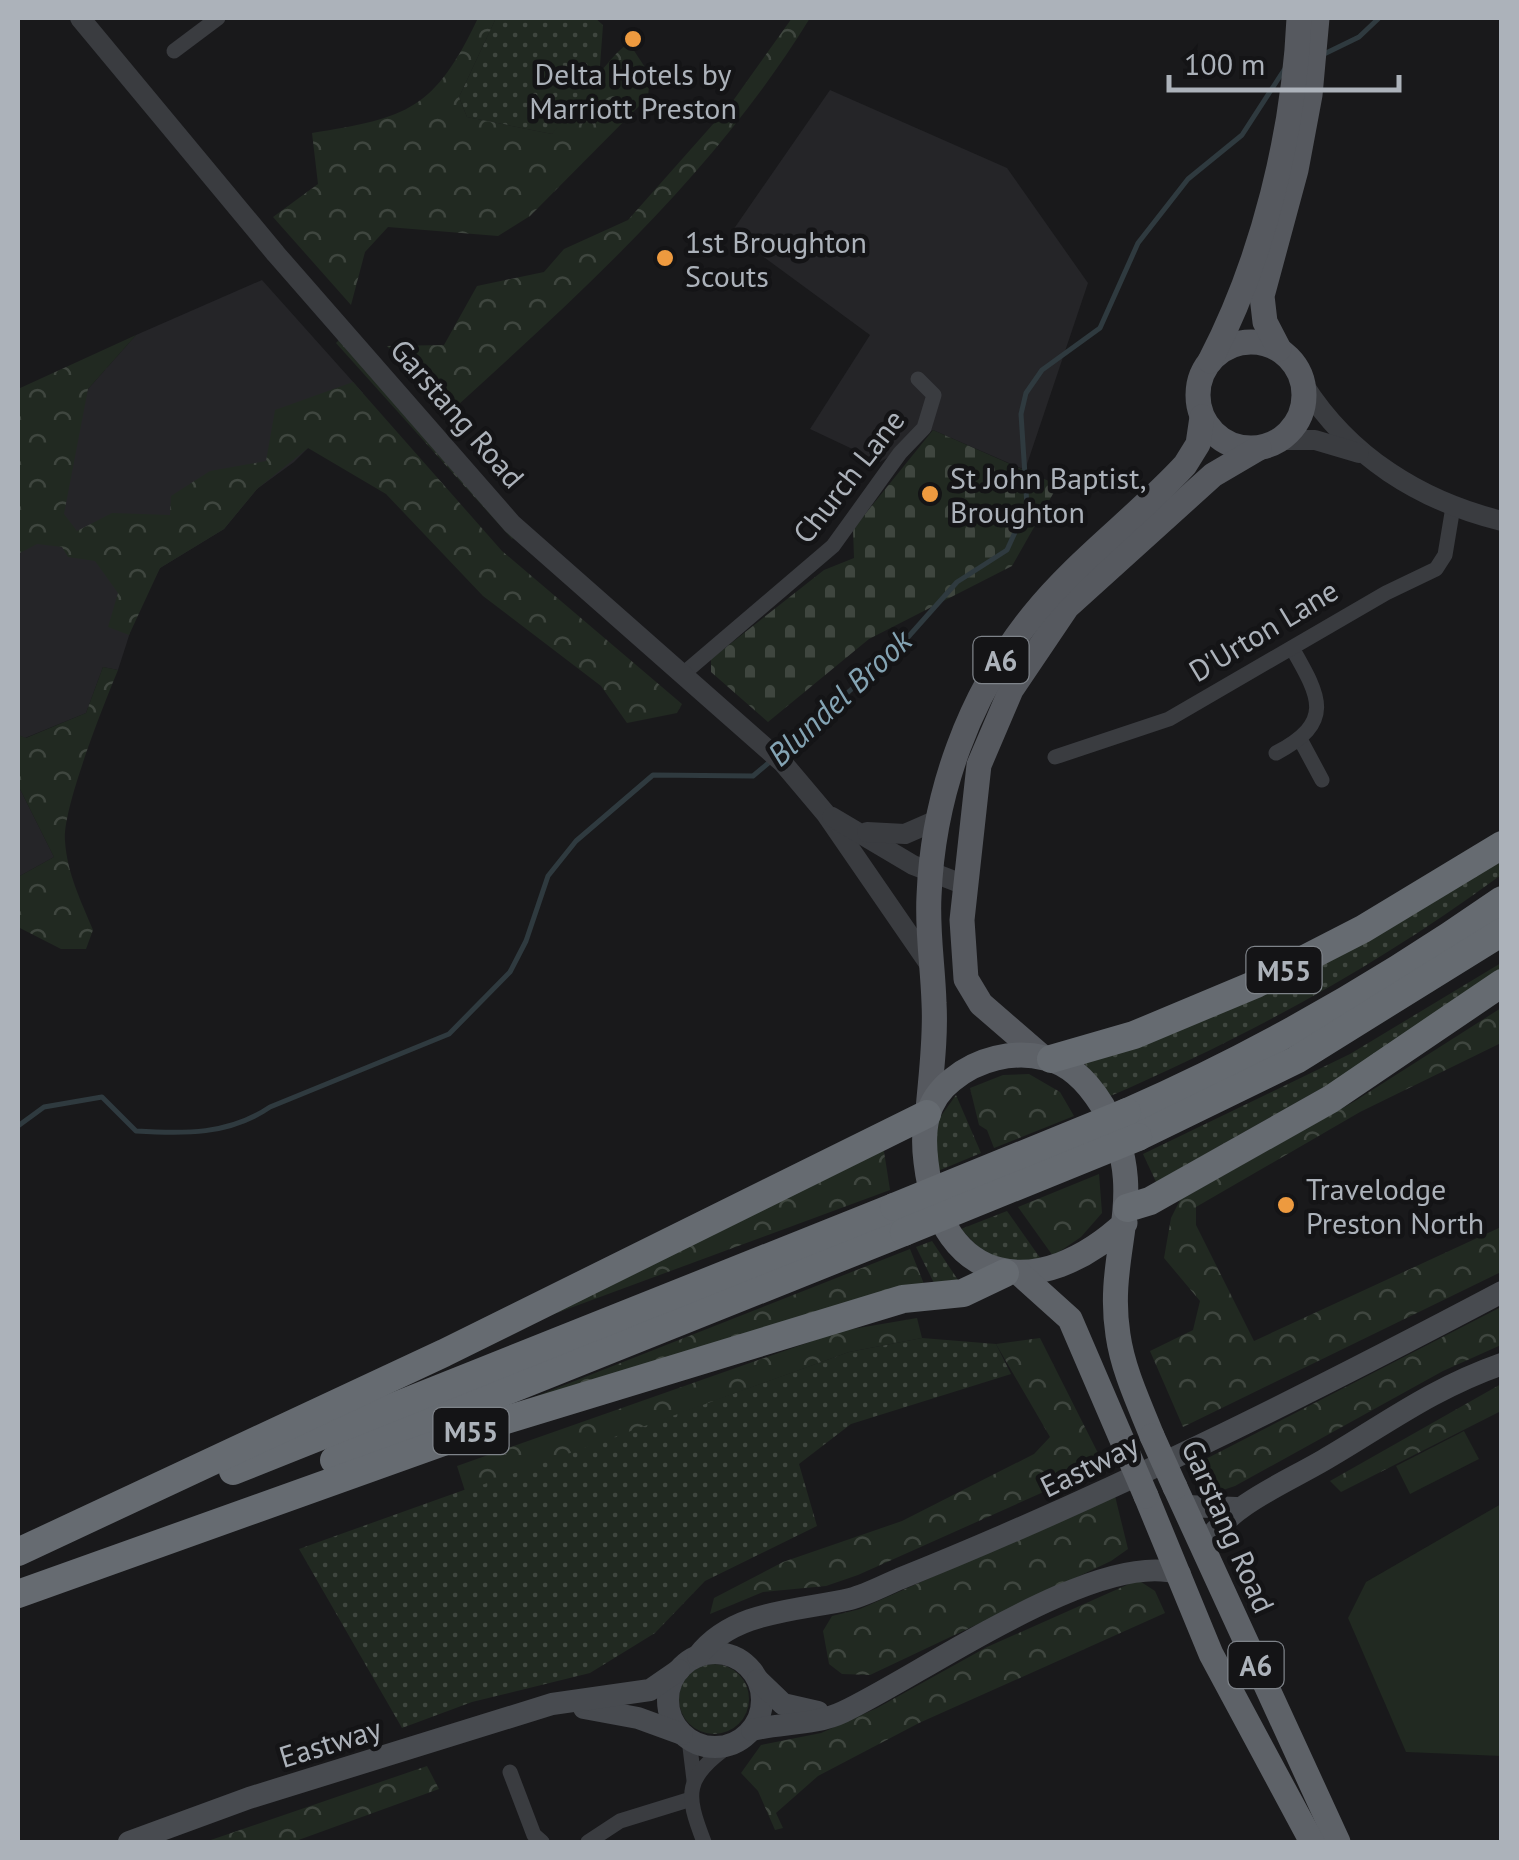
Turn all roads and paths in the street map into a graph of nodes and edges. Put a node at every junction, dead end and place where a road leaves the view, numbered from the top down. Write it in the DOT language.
graph roads {
  1 [pos="80,18"];
  2 [pos="218,18"];
  3 [pos="1310,21"];
  4 [pos="174,51"];
  5 [pos="1279,349"];
  6 [pos="1210,361"];
  7 [pos="918,380"];
  8 [pos="1304,385"];
  9 [pos="1202,417"];
  10 [pos="1270,444"];
  11 [pos="1361,454"];
  12 [pos="1453,506"];
  13 [pos="1502,521"];
  14 [pos="1292,648"];
  15 [pos="683,674"];
  16 [pos="1300,740"];
  17 [pos="1276,753"];
  18 [pos="1055,757"];
  19 [pos="1322,780"];
  20 [pos="833,819"];
  21 [pos="937,820"];
  22 [pos="1502,845"];
  23 [pos="931,871"];
  24 [pos="965,886"];
  25 [pos="1502,900"];
  26 [pos="1502,932"];
  27 [pos="1502,949"];
  28 [pos="932,968"];
  29 [pos="1502,983"];
  30 [pos="1046,1058"];
  31 [pos="1296,1060"];
  32 [pos="927,1112"];
  33 [pos="1133,1124"];
  34 [pos="1126,1216"];
  35 [pos="899,1220"];
  36 [pos="1013,1273"];
  37 [pos="1502,1292"];
  38 [pos="1502,1364"];
  39 [pos="1181,1496"];
  40 [pos="1236,1508"];
  41 [pos="1160,1529"];
  42 [pos="1204,1544"];
  43 [pos="18,1554"];
  44 [pos="1124,1572"];
  45 [pos="1180,1574"];
  46 [pos="18,1592"];
  47 [pos="798,1607"];
  48 [pos="688,1663"];
  49 [pos="755,1676"];
  50 [pos="552,1704"];
  51 [pos="841,1714"];
  52 [pos="752,1730"];
  53 [pos="686,1736"];
  54 [pos="730,1745"];
  55 [pos="510,1772"];
  56 [pos="694,1780"];
  57 [pos="688,1800"];
  58 [pos="128,1842"];
  59 [pos="542,1842"];
  60 [pos="588,1842"];
  61 [pos="704,1842"];
  62 [pos="1312,1842"];
  63 [pos="1338,1842"];
  1 -- 15 [label="street, Garstang Road"];
  2 -- 4 [label="street"];
  3 -- 5 [label="main road, A6"];
  3 -- 6 [label="main road, A6"];
  5 -- 6 [label="main road"];
  5 -- 8 [label="main road, A6"];
  6 -- 9 [label="main road, A6"];
  7 -- 15 [label="street, Church Lane"];
  8 -- 10 [label="main road"];
  8 -- 11 [label="street"];
  9 -- 10 [label="main road"];
  9 -- 21 [label="main road, A6"];
  10 -- 11 [label="street"];
  10 -- 24 [label="main road, A6"];
  11 -- 12 [label="street"];
  12 -- 13 [label="street"];
  12 -- 14 [label="street, D'Urton Lane"];
  14 -- 16 [label="street"];
  14 -- 18 [label="street, D'Urton Lane"];
  15 -- 20 [label="street, Garstang Road"];
  16 -- 17 [label="street"];
  16 -- 19 [label="street"];
  20 -- 21 [label="street"];
  20 -- 23 [label="street, Garstang Road"];
  20 -- 28 [label="street, Garstang Road"];
  21 -- 23 [label="main road, A6"];
  22 -- 30 [label="highway, M55"];
  23 -- 24 [label="street, Garstang Road"];
  23 -- 28 [label="main road, A6"];
  24 -- 30 [label="main road, A6"];
  25 -- 33 [label="highway, M55"];
  26 -- 31 [label="highway, M55"];
  27 -- 31 [label="highway, M55"];
  28 -- 32 [label="main road, A6"];
  29 -- 34 [label="highway"];
  30 -- 32 [label="highway"];
  30 -- 34 [label="highway, A6"];
  31 -- 33 [label="highway, M55"];
  32 -- 36 [label="highway, A6"];
  32 -- 43 [label="highway, M55"];
  33 -- 35 [label="highway, M55, bridge"];
  34 -- 36 [label="highway"];
  34 -- 39 [label="highway, Garstang Road / A6, bridge"];
  35 -- 43 [label="highway, M55"];
  35 -- 46 [label="highway, M55"];
  36 -- 41 [label="highway, Garstang Road / A6, bridge"];
  36 -- 46 [label="highway, M55"];
  37 -- 47 [label="main road, Eastway"];
  38 -- 40 [label="main road"];
  39 -- 40 [label="main road"];
  39 -- 42 [label="highway, Garstang Road / A6"];
  40 -- 42 [label="main road"];
  41 -- 44 [label="main road"];
  41 -- 45 [label="highway, Garstang Road / A6"];
  42 -- 63 [label="highway, Garstang Road / A6"];
  44 -- 45 [label="main road"];
  44 -- 51 [label="main road"];
  45 -- 62 [label="highway, Garstang Road / A6"];
  47 -- 48 [label="main road, Eastway"];
  47 -- 49 [label="main road, Eastway"];
  48 -- 49 [label="main road"];
  48 -- 50 [label="main road, Eastway"];
  48 -- 53 [label="main road"];
  49 -- 51 [label="main road"];
  49 -- 52 [label="main road"];
  50 -- 53 [label="main road, Eastway"];
  50 -- 58 [label="main road, Eastway"];
  51 -- 52 [label="main road"];
  52 -- 54 [label="main road"];
  53 -- 54 [label="main road"];
  53 -- 56 [label="street"];
  54 -- 56 [label="street"];
  55 -- 59 [label="street"];
  56 -- 57 [label="street"];
  57 -- 60 [label="street"];
  57 -- 61 [label="street"];
}
